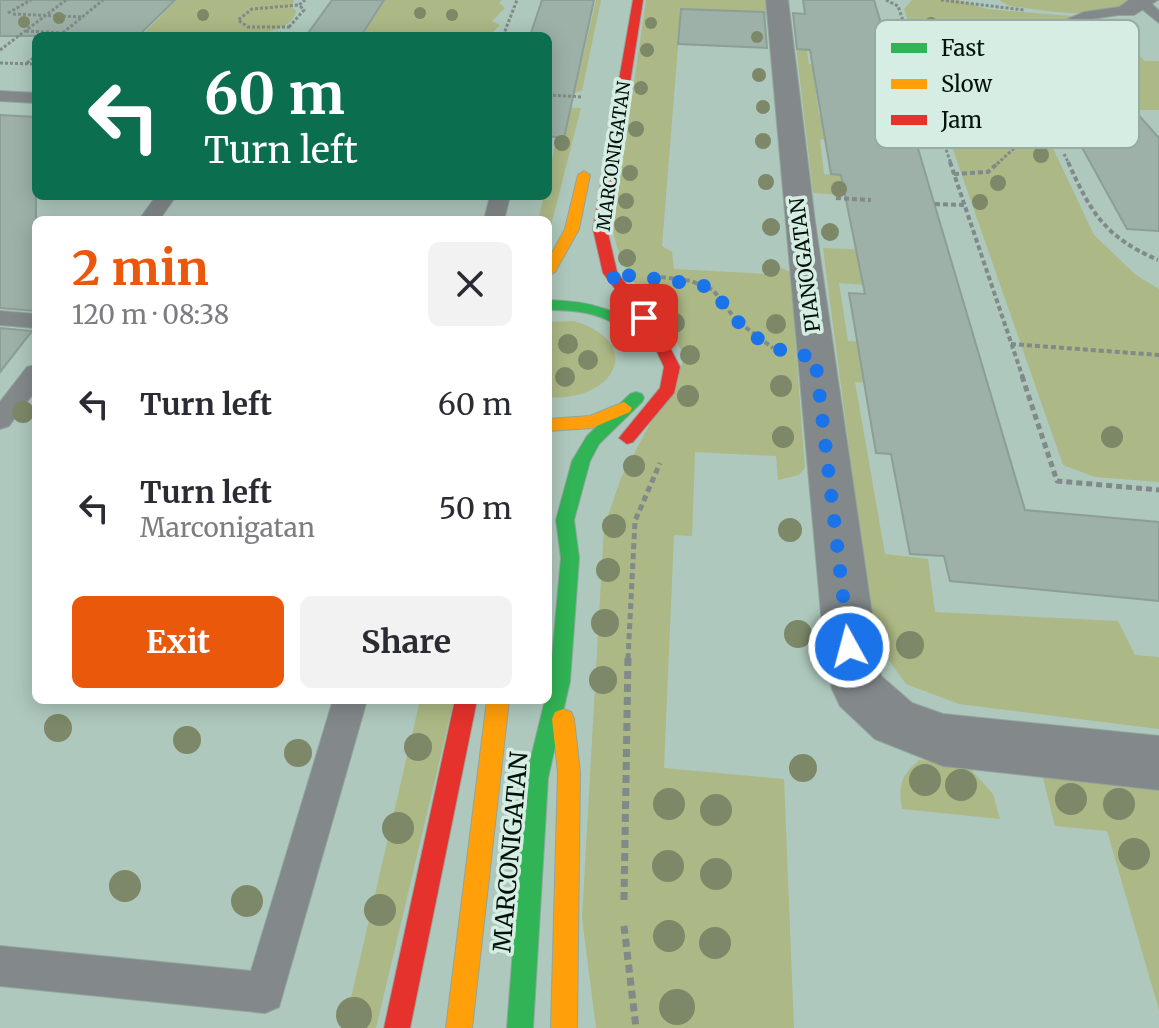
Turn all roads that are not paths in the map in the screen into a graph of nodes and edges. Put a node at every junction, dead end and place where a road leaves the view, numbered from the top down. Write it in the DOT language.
graph roads {
  1 [pos="638,0"];
  2 [pos="777,0"];
  3 [pos="1138,4"];
  4 [pos="1159,19"];
  5 [pos="1077,20"];
  6 [pos="0,96"];
  7 [pos="32,98"];
  8 [pos="588,157"];
  9 [pos="552,265"];
  10 [pos="633,304"];
  11 [pos="552,305"];
  12 [pos="0,318"];
  13 [pos="32,321"];
  14 [pos="640,335"];
  15 [pos="32,381"];
  16 [pos="636,398"];
  17 [pos="0,420"];
  18 [pos="552,425"];
  19 [pos="616,452"];
  20 [pos="583,539"];
  21 [pos="570,558"];
  22 [pos="560,681"];
  23 [pos="349,704"];
  24 [pos="465,704"];
  25 [pos="498,704"];
  26 [pos="1159,763"];
  27 [pos="0,966"];
  28 [pos="397,1028"];
  29 [pos="459,1028"];
  30 [pos="520,1028"];
  31 [pos="564,1028"];
  1 -- 10 [label="street, MARCONIGATAN"];
  2 -- 26 [label="street, PIANOGATAN"];
  3 -- 4 [label="lane"];
  3 -- 5 [label="lane"];
  6 -- 7 [label="lane"];
  8 -- 9 [label="street, MARCONIGATAN"];
  10 -- 14 [label="street, MARCONIGATAN"];
  10 -- 19 [label="street, MARCONIGATAN"];
  11 -- 14 [label="street"];
  12 -- 13 [label="lane"];
  14 -- 16 [label="street, MARCONIGATAN"];
  15 -- 17 [label="lane"];
  16 -- 18 [label="street"];
  16 -- 21 [label="street, MARCONIGATAN"];
  20 -- 21 [label="street, MARCONIGATAN"];
  21 -- 22 [label="street, MARCONIGATAN"];
  22 -- 30 [label="street, MARCONIGATAN"];
  22 -- 31 [label="street, MARCONIGATAN"];
  23 -- 27 [label="lane"];
  24 -- 28 [label="street"];
  25 -- 29 [label="street, MARCONIGATAN"];
}
